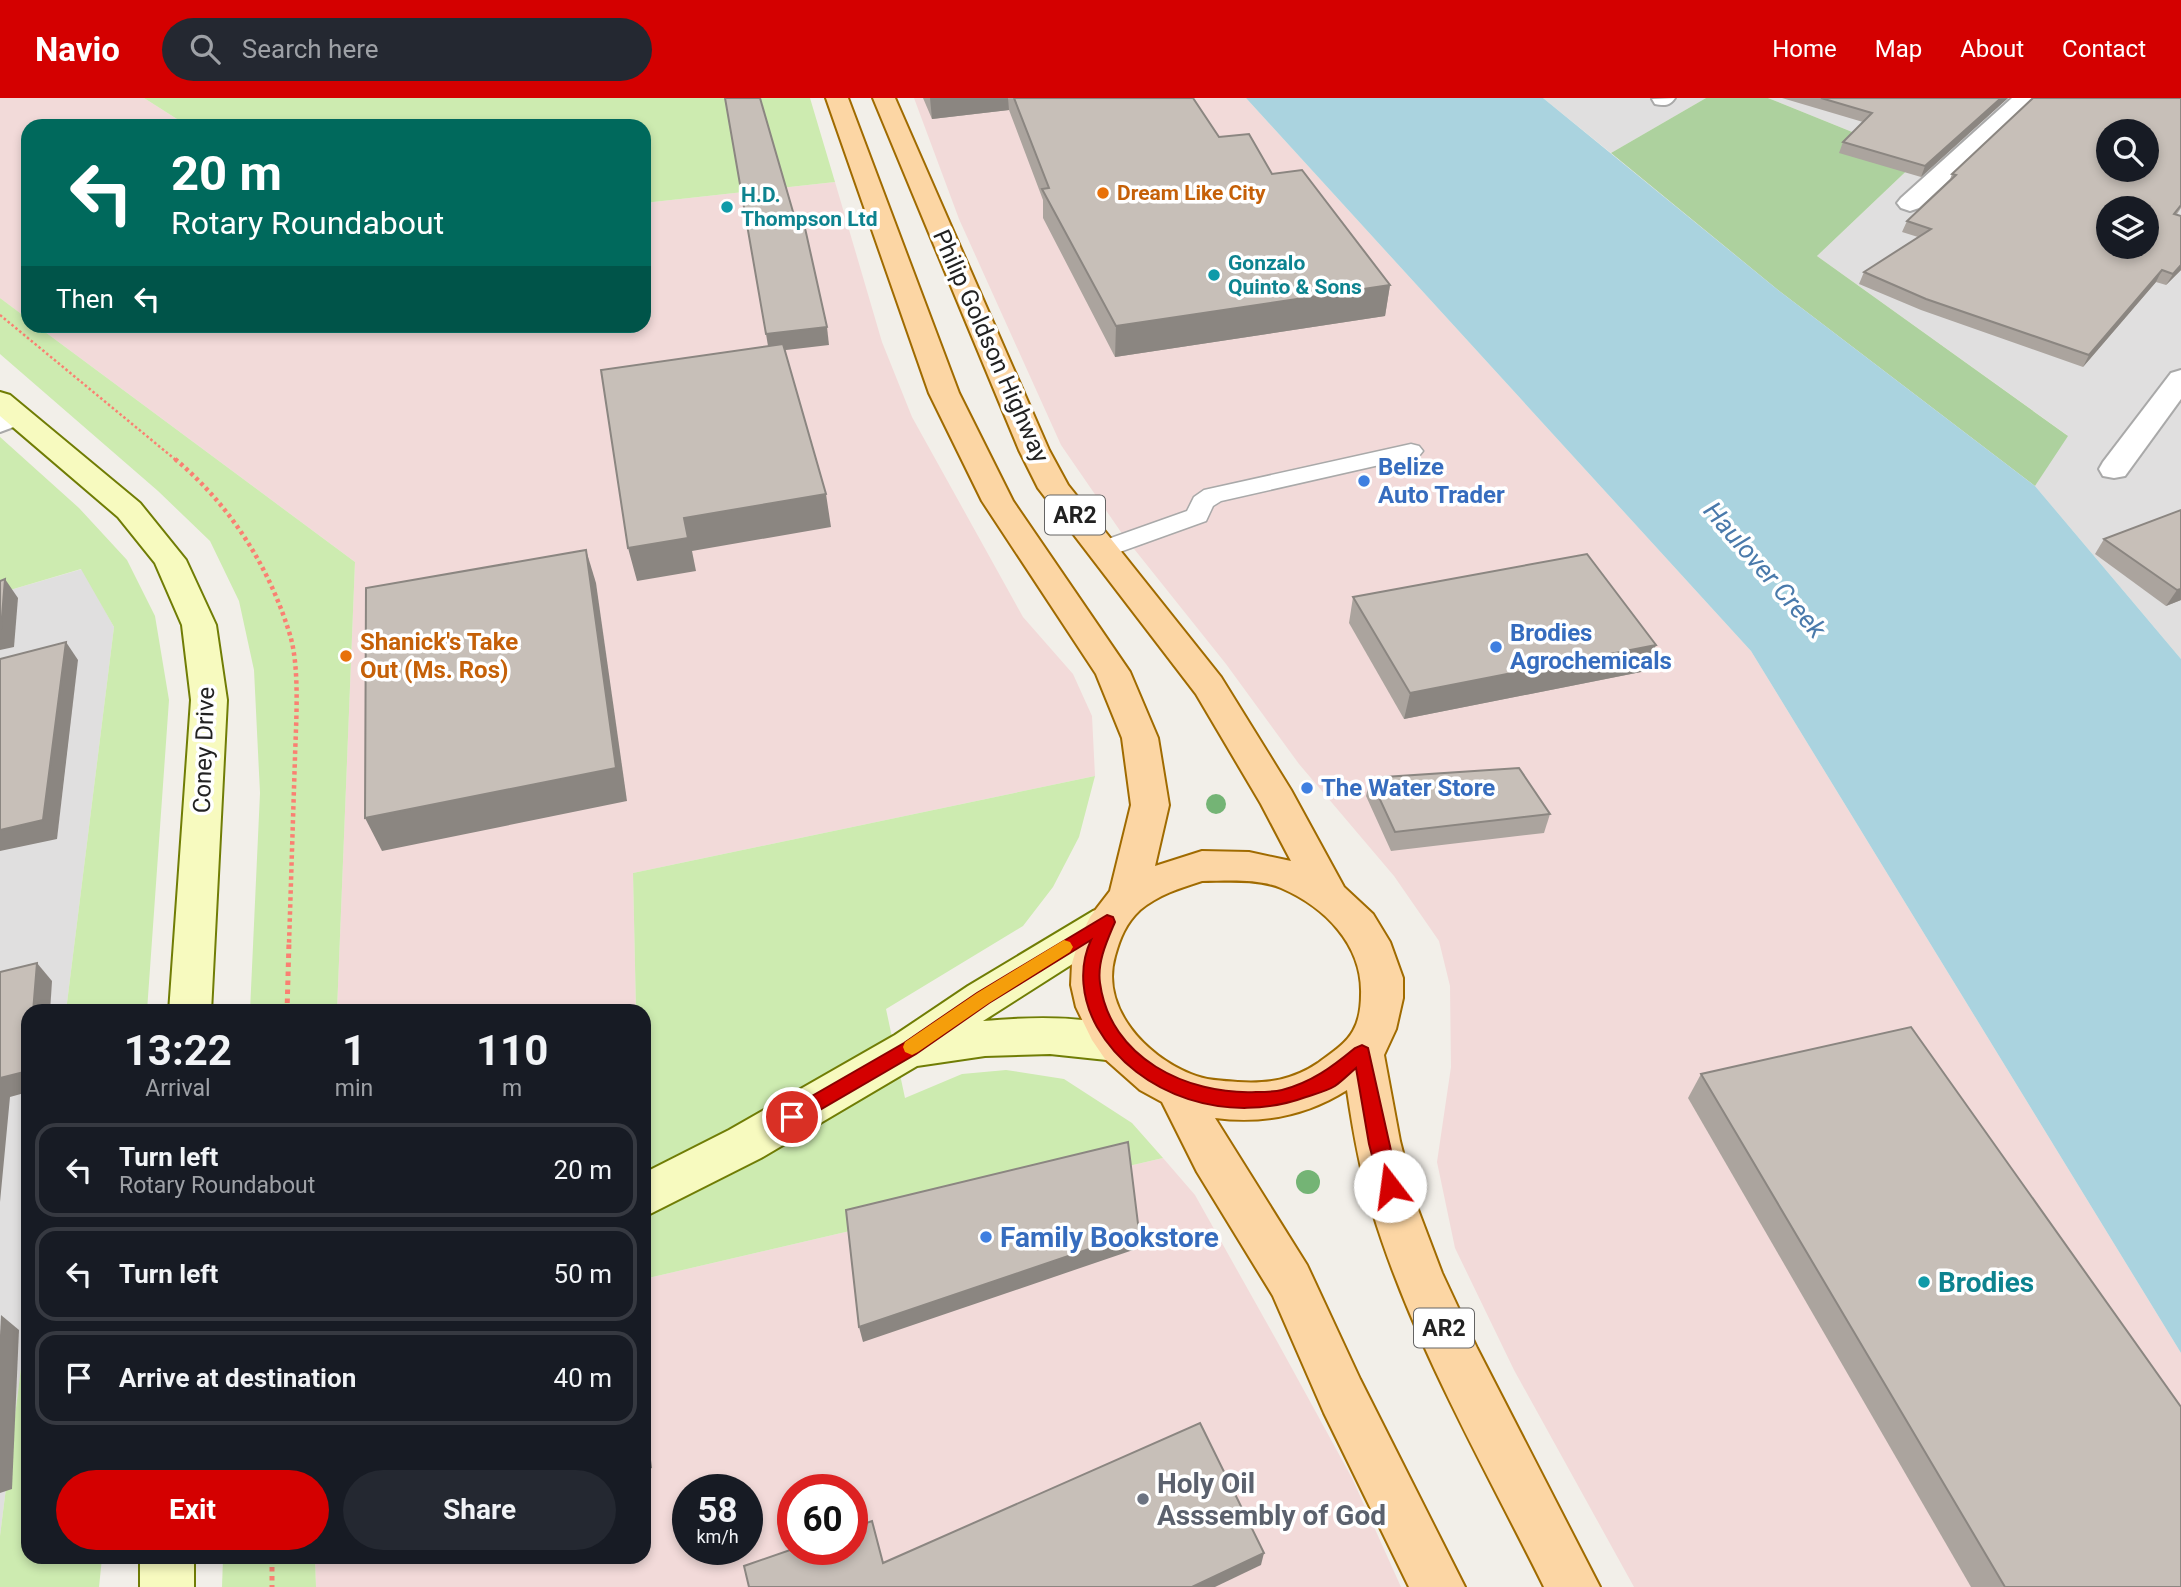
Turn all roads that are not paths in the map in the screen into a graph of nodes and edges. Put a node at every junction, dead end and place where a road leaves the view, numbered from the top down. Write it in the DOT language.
graph roads {
  1 [pos="837,98"];
  2 [pos="884,98"];
  3 [pos="2025,98"];
  4 [pos="1910,203"];
  5 [pos="2181,379"];
  6 [pos="6,413"];
  7 [pos="1411,451"];
  8 [pos="2114,469"];
  9 [pos="1103,550"];
  10 [pos="1329,896"];
  11 [pos="1118,909"];
  12 [pos="190,1004"];
  13 [pos="1116,1043"];
  14 [pos="910,1048"];
  15 [pos="1362,1053"];
  16 [pos="1177,1088"];
  17 [pos="651,1192"];
  18 [pos="167,1564"];
  19 [pos="167,1587"];
  20 [pos="1438,1587"];
  21 [pos="1573,1587"];
  1 -- 11 [label="main road, Philip Goldson Highway / AR2"];
  2 -- 9 [label="main road, Philip Goldson Highway / AR2"];
  3 -- 4 [label="street"];
  5 -- 8 [label="street"];
  6 -- 12 [label="street, Coney Drive"];
  7 -- 9 [label="lane"];
  9 -- 10 [label="main road, Philip Goldson Highway / AR2"];
  10 -- 11 [label="main road"];
  10 -- 15 [label="main road"];
  11 -- 13 [label="main road, Philip Goldson Highway"];
  11 -- 14 [label="street"];
  13 -- 14 [label="street"];
  13 -- 16 [label="main road, Philip Goldson Highway"];
  14 -- 17 [label="street"];
  15 -- 16 [label="main road, Philip Goldson Highway"];
  15 -- 21 [label="main road, AR2"];
  16 -- 20 [label="main road"];
  18 -- 19 [label="street"];
}
